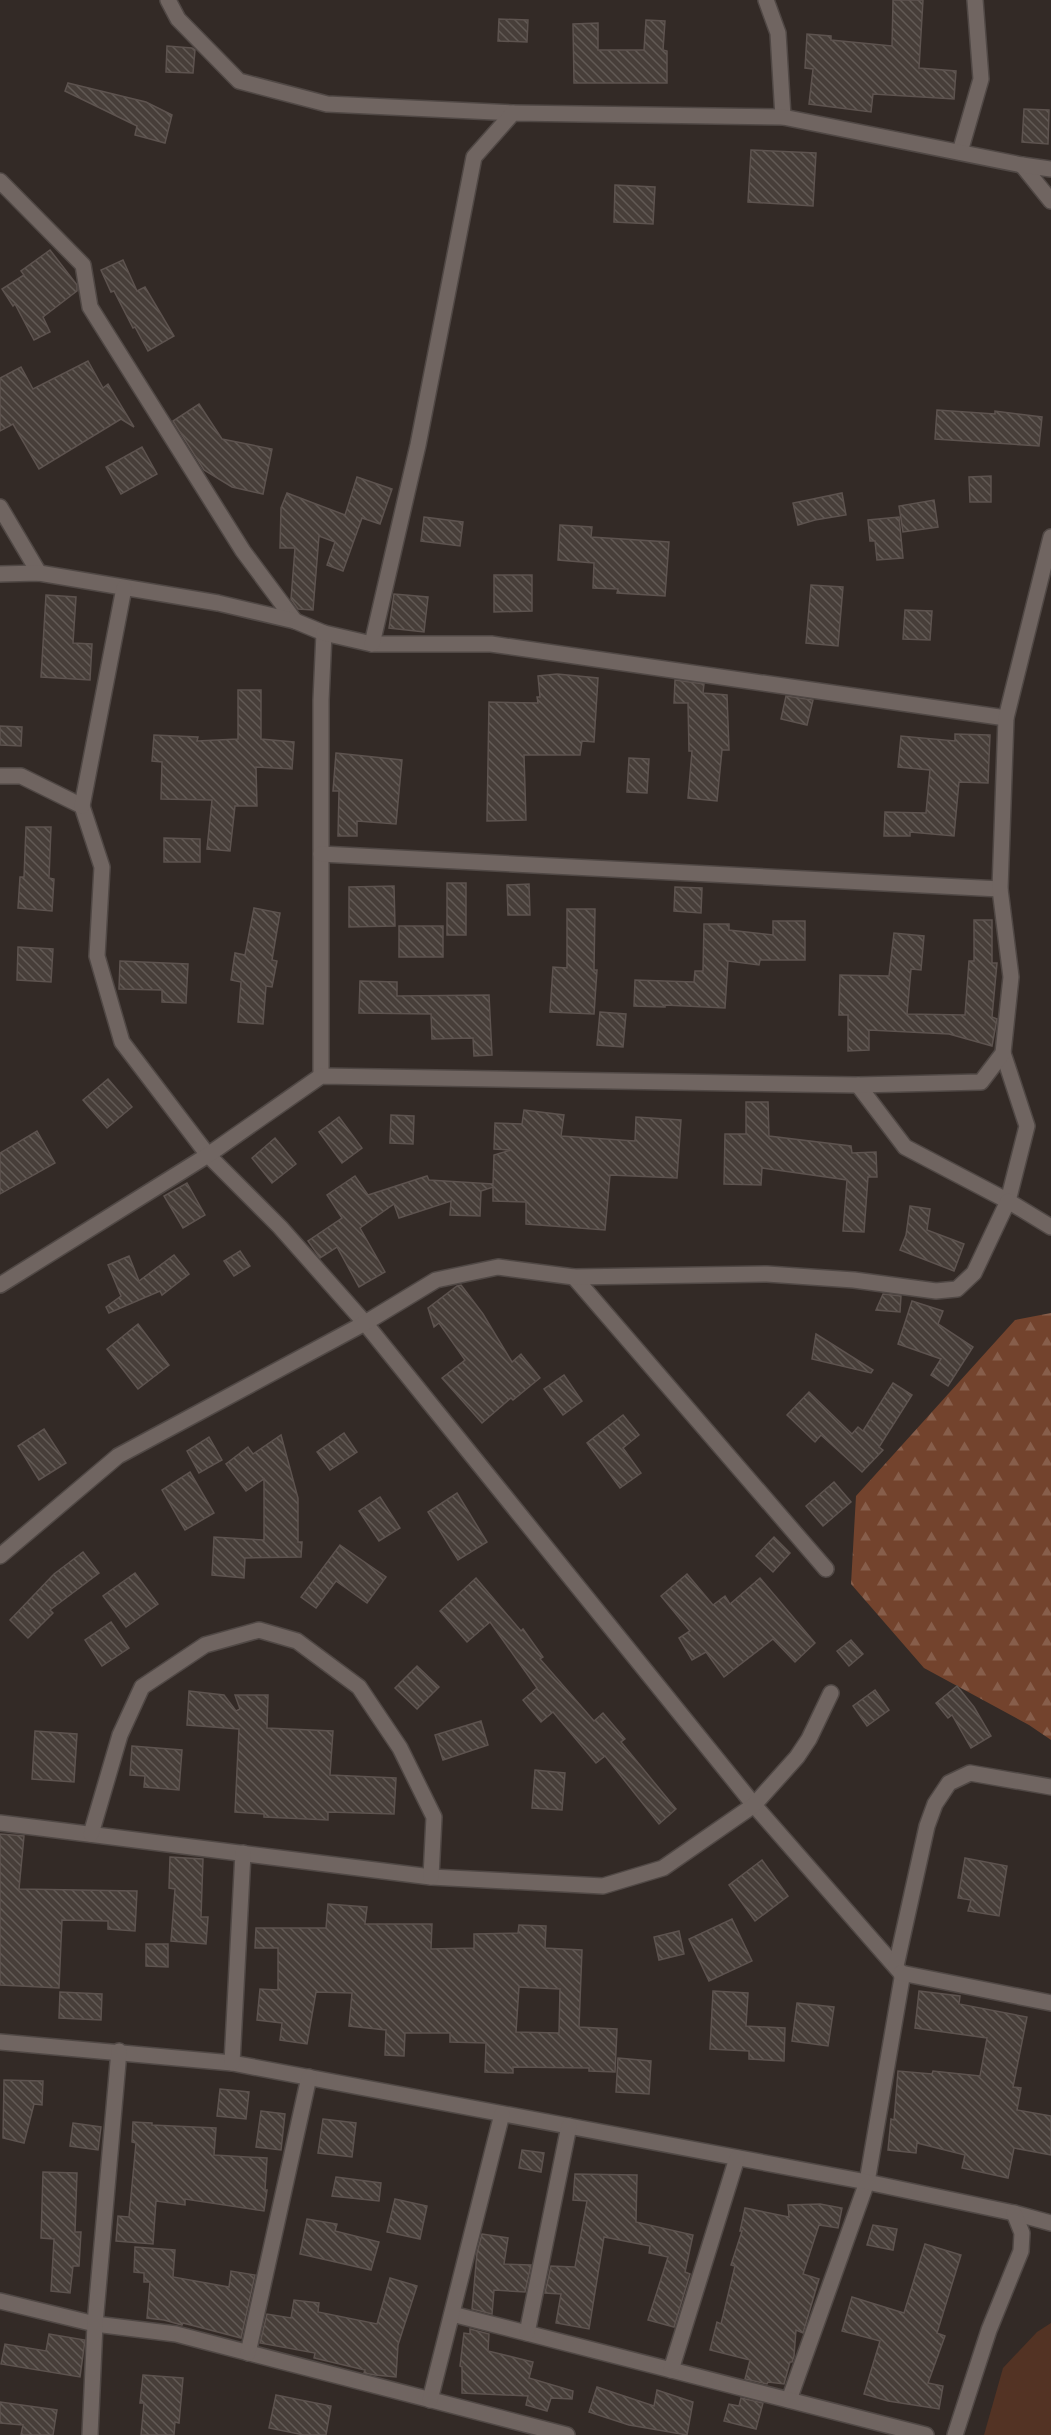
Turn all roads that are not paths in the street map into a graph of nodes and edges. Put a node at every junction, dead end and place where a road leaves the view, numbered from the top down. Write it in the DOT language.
graph roads {
  1 [pos="168,0"];
  2 [pos="766,0"];
  3 [pos="975,0"];
  4 [pos="513,112"];
  5 [pos="783,117"];
  6 [pos="960,152"];
  7 [pos="1022,165"];
  8 [pos="1051,169"];
  9 [pos="0,181"];
  10 [pos="1051,201"];
  11 [pos="0,507"];
  12 [pos="1051,537"];
  13 [pos="39,573"];
  14 [pos="0,574"];
  15 [pos="124,588"];
  16 [pos="295,621"];
  17 [pos="324,633"];
  18 [pos="372,644"];
  19 [pos="1006,718"];
  20 [pos="0,776"];
  21 [pos="82,806"];
  22 [pos="321,854"];
  23 [pos="1000,889"];
  24 [pos="1004,1053"];
  25 [pos="321,1076"];
  26 [pos="858,1085"];
  27 [pos="208,1155"];
  28 [pos="1008,1201"];
  29 [pos="1051,1227"];
  30 [pos="574,1277"];
  31 [pos="0,1285"];
  32 [pos="365,1323"];
  33 [pos="0,1556"];
  34 [pos="826,1569"];
  35 [pos="831,1693"];
  36 [pos="1051,1787"];
  37 [pos="754,1805"];
  38 [pos="0,1823"];
  39 [pos="91,1834"];
  40 [pos="243,1853"];
  41 [pos="431,1877"];
  42 [pos="899,1969"];
  43 [pos="1051,2003"];
  44 [pos="0,2042"];
  45 [pos="119,2051"];
  46 [pos="232,2063"];
  47 [pos="309,2077"];
  48 [pos="502,2114"];
  49 [pos="569,2126"];
  50 [pos="737,2158"];
  51 [pos="867,2182"];
  52 [pos="1014,2213"];
  53 [pos="1051,2223"];
  54 [pos="0,2301"];
  55 [pos="452,2314"];
  56 [pos="95,2324"];
  57 [pos="527,2333"];
  58 [pos="249,2353"];
  59 [pos="671,2370"];
  60 [pos="430,2400"];
  61 [pos="789,2400"];
  62 [pos="90,2435"];
  63 [pos="566,2435"];
  64 [pos="926,2435"];
  65 [pos="955,2435"];
  1 -- 4 [label="street"];
  2 -- 5 [label="street"];
  3 -- 6 [label="street"];
  4 -- 5 [label="street"];
  4 -- 18 [label="street"];
  5 -- 6 [label="street"];
  6 -- 7 [label="street"];
  7 -- 8 [label="street"];
  7 -- 10 [label="street"];
  9 -- 16 [label="street"];
  11 -- 13 [label="street"];
  12 -- 19 [label="street"];
  13 -- 14 [label="street"];
  13 -- 15 [label="street"];
  15 -- 16 [label="street"];
  15 -- 21 [label="street"];
  16 -- 17 [label="street"];
  17 -- 18 [label="street"];
  17 -- 22 [label="street"];
  18 -- 19 [label="street"];
  19 -- 23 [label="street"];
  20 -- 21 [label="street"];
  21 -- 27 [label="street"];
  22 -- 23 [label="street"];
  22 -- 25 [label="street"];
  23 -- 24 [label="street"];
  24 -- 26 [label="street"];
  24 -- 28 [label="street"];
  25 -- 26 [label="street"];
  25 -- 27 [label="street"];
  26 -- 28 [label="street"];
  27 -- 31 [label="street"];
  27 -- 32 [label="street"];
  28 -- 29 [label="street"];
  28 -- 30 [label="street"];
  30 -- 32 [label="street"];
  30 -- 34 [label="street"];
  32 -- 33 [label="street"];
  32 -- 37 [label="street"];
  35 -- 37 [label="street"];
  36 -- 42 [label="street"];
  37 -- 41 [label="street"];
  37 -- 42 [label="street"];
  38 -- 39 [label="street"];
  39 -- 40 [label="street"];
  39 -- 41 [label="street"];
  40 -- 41 [label="street"];
  40 -- 46 [label="street"];
  42 -- 43 [label="street"];
  42 -- 51 [label="street"];
  44 -- 45 [label="street"];
  45 -- 46 [label="street"];
  45 -- 56 [label="street"];
  46 -- 47 [label="street"];
  47 -- 48 [label="street"];
  47 -- 58 [label="street"];
  48 -- 49 [label="street"];
  48 -- 55 [label="street"];
  49 -- 50 [label="street"];
  49 -- 57 [label="street"];
  50 -- 51 [label="street"];
  50 -- 59 [label="street"];
  51 -- 52 [label="street"];
  51 -- 61 [label="street"];
  52 -- 53 [label="street"];
  52 -- 65 [label="street"];
  54 -- 56 [label="street"];
  55 -- 57 [label="street"];
  55 -- 60 [label="street"];
  56 -- 58 [label="street"];
  56 -- 62 [label="street"];
  57 -- 59 [label="street"];
  58 -- 60 [label="street"];
  59 -- 61 [label="street"];
  60 -- 63 [label="street"];
  61 -- 64 [label="street"];
}
